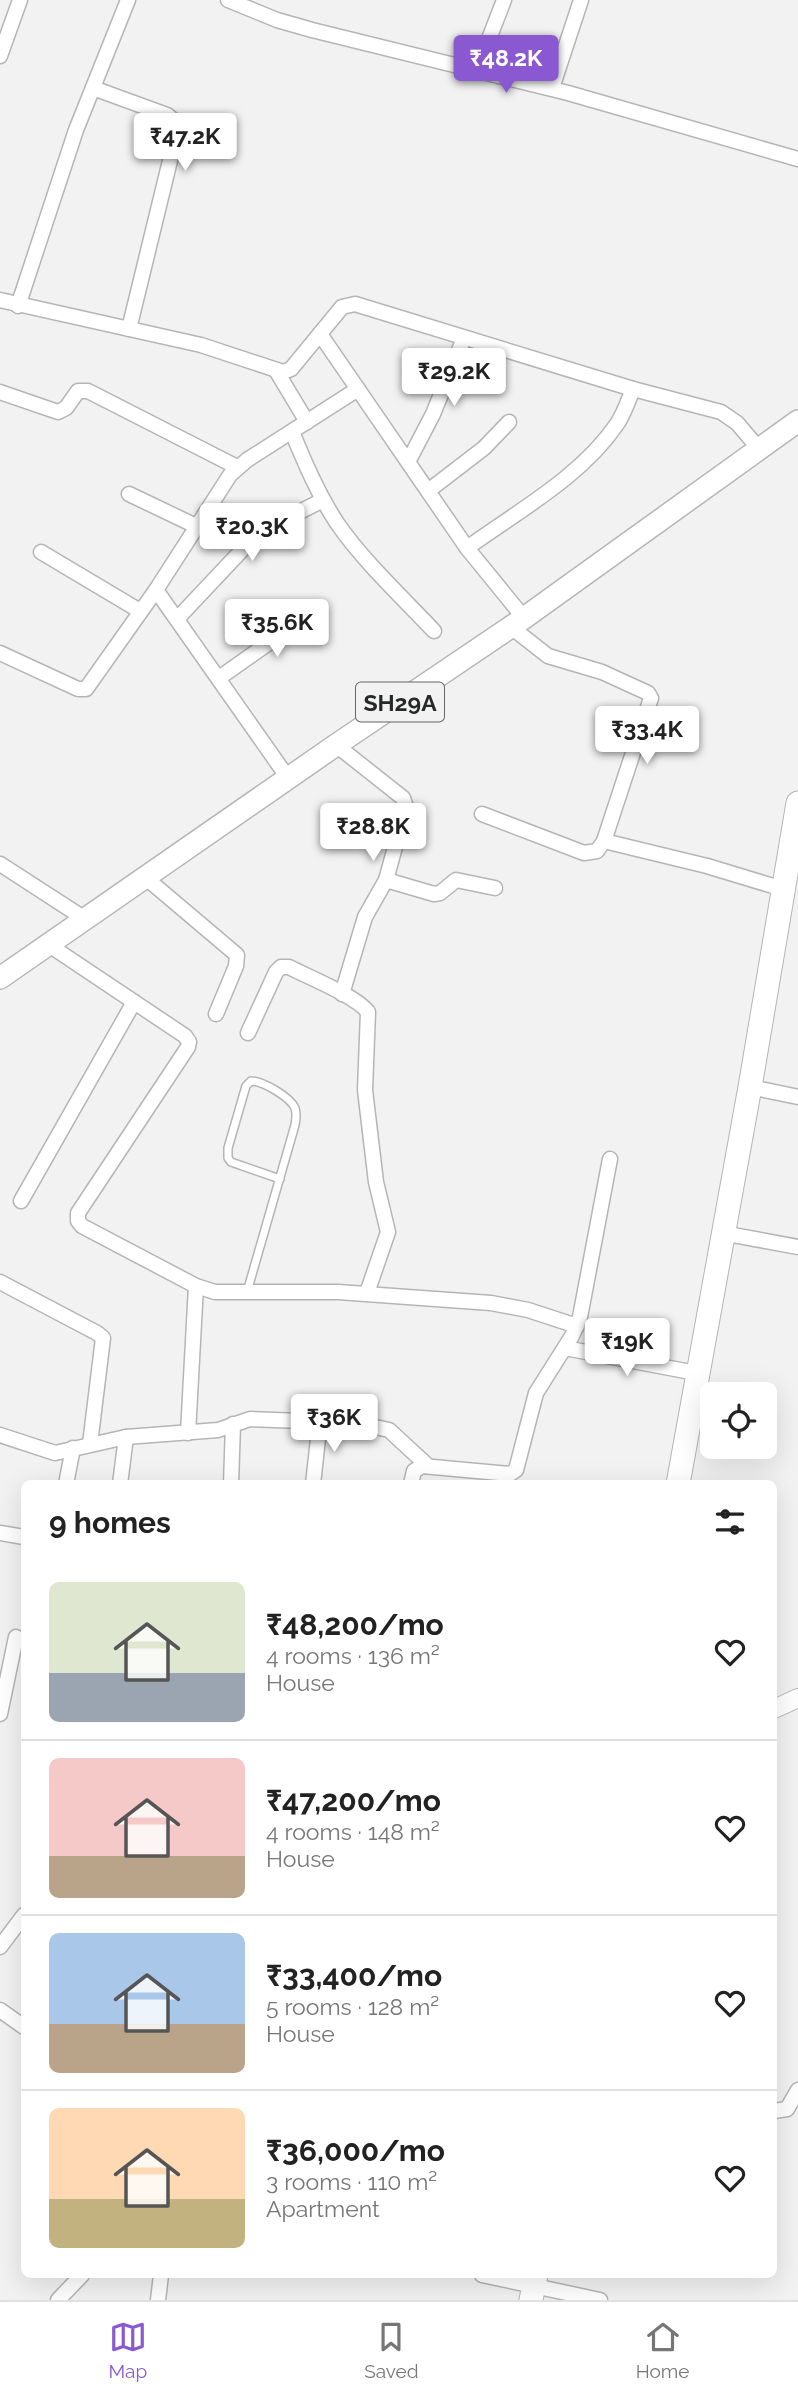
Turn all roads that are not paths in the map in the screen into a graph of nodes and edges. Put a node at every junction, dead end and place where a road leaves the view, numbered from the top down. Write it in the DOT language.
graph roads {
  1 [pos="20,0"];
  2 [pos="128,0"];
  3 [pos="228,0"];
  4 [pos="504,0"];
  5 [pos="581,0"];
  6 [pos="0,56"];
  7 [pos="477,70"];
  8 [pos="93,88"];
  9 [pos="552,89"];
  10 [pos="798,159"];
  11 [pos="0,300"];
  12 [pos="18,306"];
  13 [pos="129,329"];
  14 [pos="320,334"];
  15 [pos="464,338"];
  16 [pos="277,372"];
  17 [pos="358,389"];
  18 [pos="633,389"];
  19 [pos="0,392"];
  20 [pos="798,421"];
  21 [pos="307,422"];
  22 [pos="509,422"];
  23 [pos="292,432"];
  24 [pos="760,450"];
  25 [pos="408,462"];
  26 [pos="237,467"];
  27 [pos="428,491"];
  28 [pos="130,494"];
  29 [pos="323,500"];
  30 [pos="196,526"];
  31 [pos="467,548"];
  32 [pos="41,552"];
  33 [pos="156,590"];
  34 [pos="140,611"];
  35 [pos="314,611"];
  36 [pos="177,619"];
  37 [pos="518,623"];
  38 [pos="434,631"];
  39 [pos="0,653"];
  40 [pos="219,678"];
  41 [pos="336,745"];
  42 [pos="288,778"];
  43 [pos="798,803"];
  44 [pos="482,814"];
  45 [pos="604,841"];
  46 [pos="0,864"];
  47 [pos="146,878"];
  48 [pos="386,880"];
  49 [pos="495,888"];
  50 [pos="783,889"];
  51 [pos="85,919"];
  52 [pos="49,944"];
  53 [pos="0,978"];
  54 [pos="342,994"];
  55 [pos="134,1002"];
  56 [pos="216,1014"];
  57 [pos="248,1033"];
  58 [pos="750,1087"];
  59 [pos="798,1097"];
  60 [pos="611,1159"];
  61 [pos="280,1179"];
  62 [pos="21,1201"];
  63 [pos="722,1233"];
  64 [pos="798,1247"];
  65 [pos="0,1282"];
  66 [pos="196,1286"];
  67 [pos="247,1293"];
  68 [pos="367,1293"];
  69 [pos="577,1326"];
  70 [pos="565,1348"];
  71 [pos="696,1373"];
  72 [pos="320,1421"];
  73 [pos="233,1424"];
  74 [pos="188,1433"];
  75 [pos="0,1435"];
  76 [pos="126,1437"];
  77 [pos="90,1444"];
  78 [pos="74,1448"];
  79 [pos="428,1466"];
  80 [pos="66,1480"];
  81 [pos="121,1480"];
  82 [pos="231,1480"];
  83 [pos="313,1480"];
  84 [pos="412,1480"];
  85 [pos="679,1480"];
  86 [pos="0,1533"];
  87 [pos="21,1536"];
  88 [pos="0,1634"];
  89 [pos="20,1638"];
  90 [pos="798,1698"];
  91 [pos="777,1708"];
  92 [pos="0,1714"];
  93 [pos="21,1919"];
  94 [pos="0,1947"];
  95 [pos="0,2010"];
  96 [pos="21,2025"];
  97 [pos="798,2090"];
  98 [pos="777,2111"];
  99 [pos="79,2278"];
  100 [pos="161,2278"];
  101 [pos="495,2278"];
  102 [pos="534,2287"];
  103 [pos="58,2300"];
  104 [pos="158,2300"];
  105 [pos="600,2300"];
  1 -- 6 [label="street"];
  2 -- 8 [label="street"];
  3 -- 7 [label="street"];
  4 -- 7 [label="street"];
  5 -- 9 [label="street"];
  7 -- 9 [label="street"];
  8 -- 12 [label="street"];
  8 -- 13 [label="street"];
  9 -- 10 [label="street"];
  11 -- 12 [label="street"];
  12 -- 13 [label="street"];
  13 -- 16 [label="street"];
  14 -- 15 [label="street"];
  14 -- 16 [label="street"];
  14 -- 17 [label="street"];
  15 -- 18 [label="street"];
  15 -- 25 [label="street"];
  16 -- 21 [label="street"];
  17 -- 21 [label="street"];
  17 -- 25 [label="street"];
  18 -- 24 [label="street"];
  18 -- 31 [label="street"];
  19 -- 26 [label="street"];
  20 -- 24 [label="main road, SH29A"];
  21 -- 23 [label="street"];
  22 -- 27 [label="street"];
  23 -- 26 [label="street"];
  23 -- 29 [label="street"];
  24 -- 37 [label="main road, SH29A"];
  25 -- 27 [label="street"];
  26 -- 30 [label="street"];
  27 -- 31 [label="street"];
  28 -- 30 [label="street"];
  29 -- 36 [label="street"];
  29 -- 38 [label="street"];
  30 -- 33 [label="street"];
  31 -- 37 [label="street"];
  32 -- 34 [label="street"];
  33 -- 34 [label="street"];
  33 -- 36 [label="street"];
  34 -- 39 [label="street"];
  35 -- 40 [label="street"];
  36 -- 40 [label="street"];
  37 -- 41 [label="main road, SH29A"];
  37 -- 45 [label="street"];
  40 -- 42 [label="street"];
  41 -- 42 [label="main road, SH29A"];
  41 -- 48 [label="street"];
  42 -- 47 [label="main road, SH29A"];
  43 -- 50 [label="highway"];
  44 -- 45 [label="street"];
  45 -- 50 [label="street"];
  46 -- 51 [label="street"];
  47 -- 51 [label="main road, SH29A"];
  47 -- 56 [label="street"];
  48 -- 49 [label="street"];
  48 -- 54 [label="street"];
  50 -- 58 [label="highway"];
  51 -- 52 [label="main road, SH29A"];
  52 -- 53 [label="main road, SH29A"];
  52 -- 55 [label="street"];
  54 -- 57 [label="street"];
  54 -- 68 [label="street"];
  55 -- 62 [label="street"];
  55 -- 66 [label="street"];
  58 -- 59 [label="street"];
  58 -- 63 [label="highway"];
  60 -- 69 [label="street"];
  61 -- 61 [label="lane"];
  61 -- 67 [label="lane"];
  63 -- 64 [label="street"];
  63 -- 71 [label="highway"];
  65 -- 77 [label="street"];
  66 -- 67 [label="street"];
  66 -- 74 [label="street"];
  67 -- 68 [label="street"];
  68 -- 69 [label="street"];
  69 -- 70 [label="street"];
  70 -- 71 [label="street"];
  70 -- 79 [label="street"];
  71 -- 85 [label="highway"];
  72 -- 73 [label="street"];
  72 -- 79 [label="street"];
  72 -- 83 [label="street"];
  73 -- 74 [label="street"];
  73 -- 82 [label="street"];
  74 -- 76 [label="street"];
  75 -- 78 [label="street"];
  76 -- 77 [label="street"];
  76 -- 81 [label="street"];
  77 -- 78 [label="street"];
  78 -- 80 [label="street"];
  79 -- 84 [label="street"];
  86 -- 87 [label="street"];
  88 -- 89 [label="street"];
  89 -- 92 [label="street"];
  90 -- 91 [label="street"];
  93 -- 94 [label="street"];
  95 -- 96 [label="street"];
  97 -- 98 [label="street"];
  99 -- 103 [label="street"];
  100 -- 104 [label="street"];
  101 -- 102 [label="street"];
  102 -- 105 [label="street"];
}
